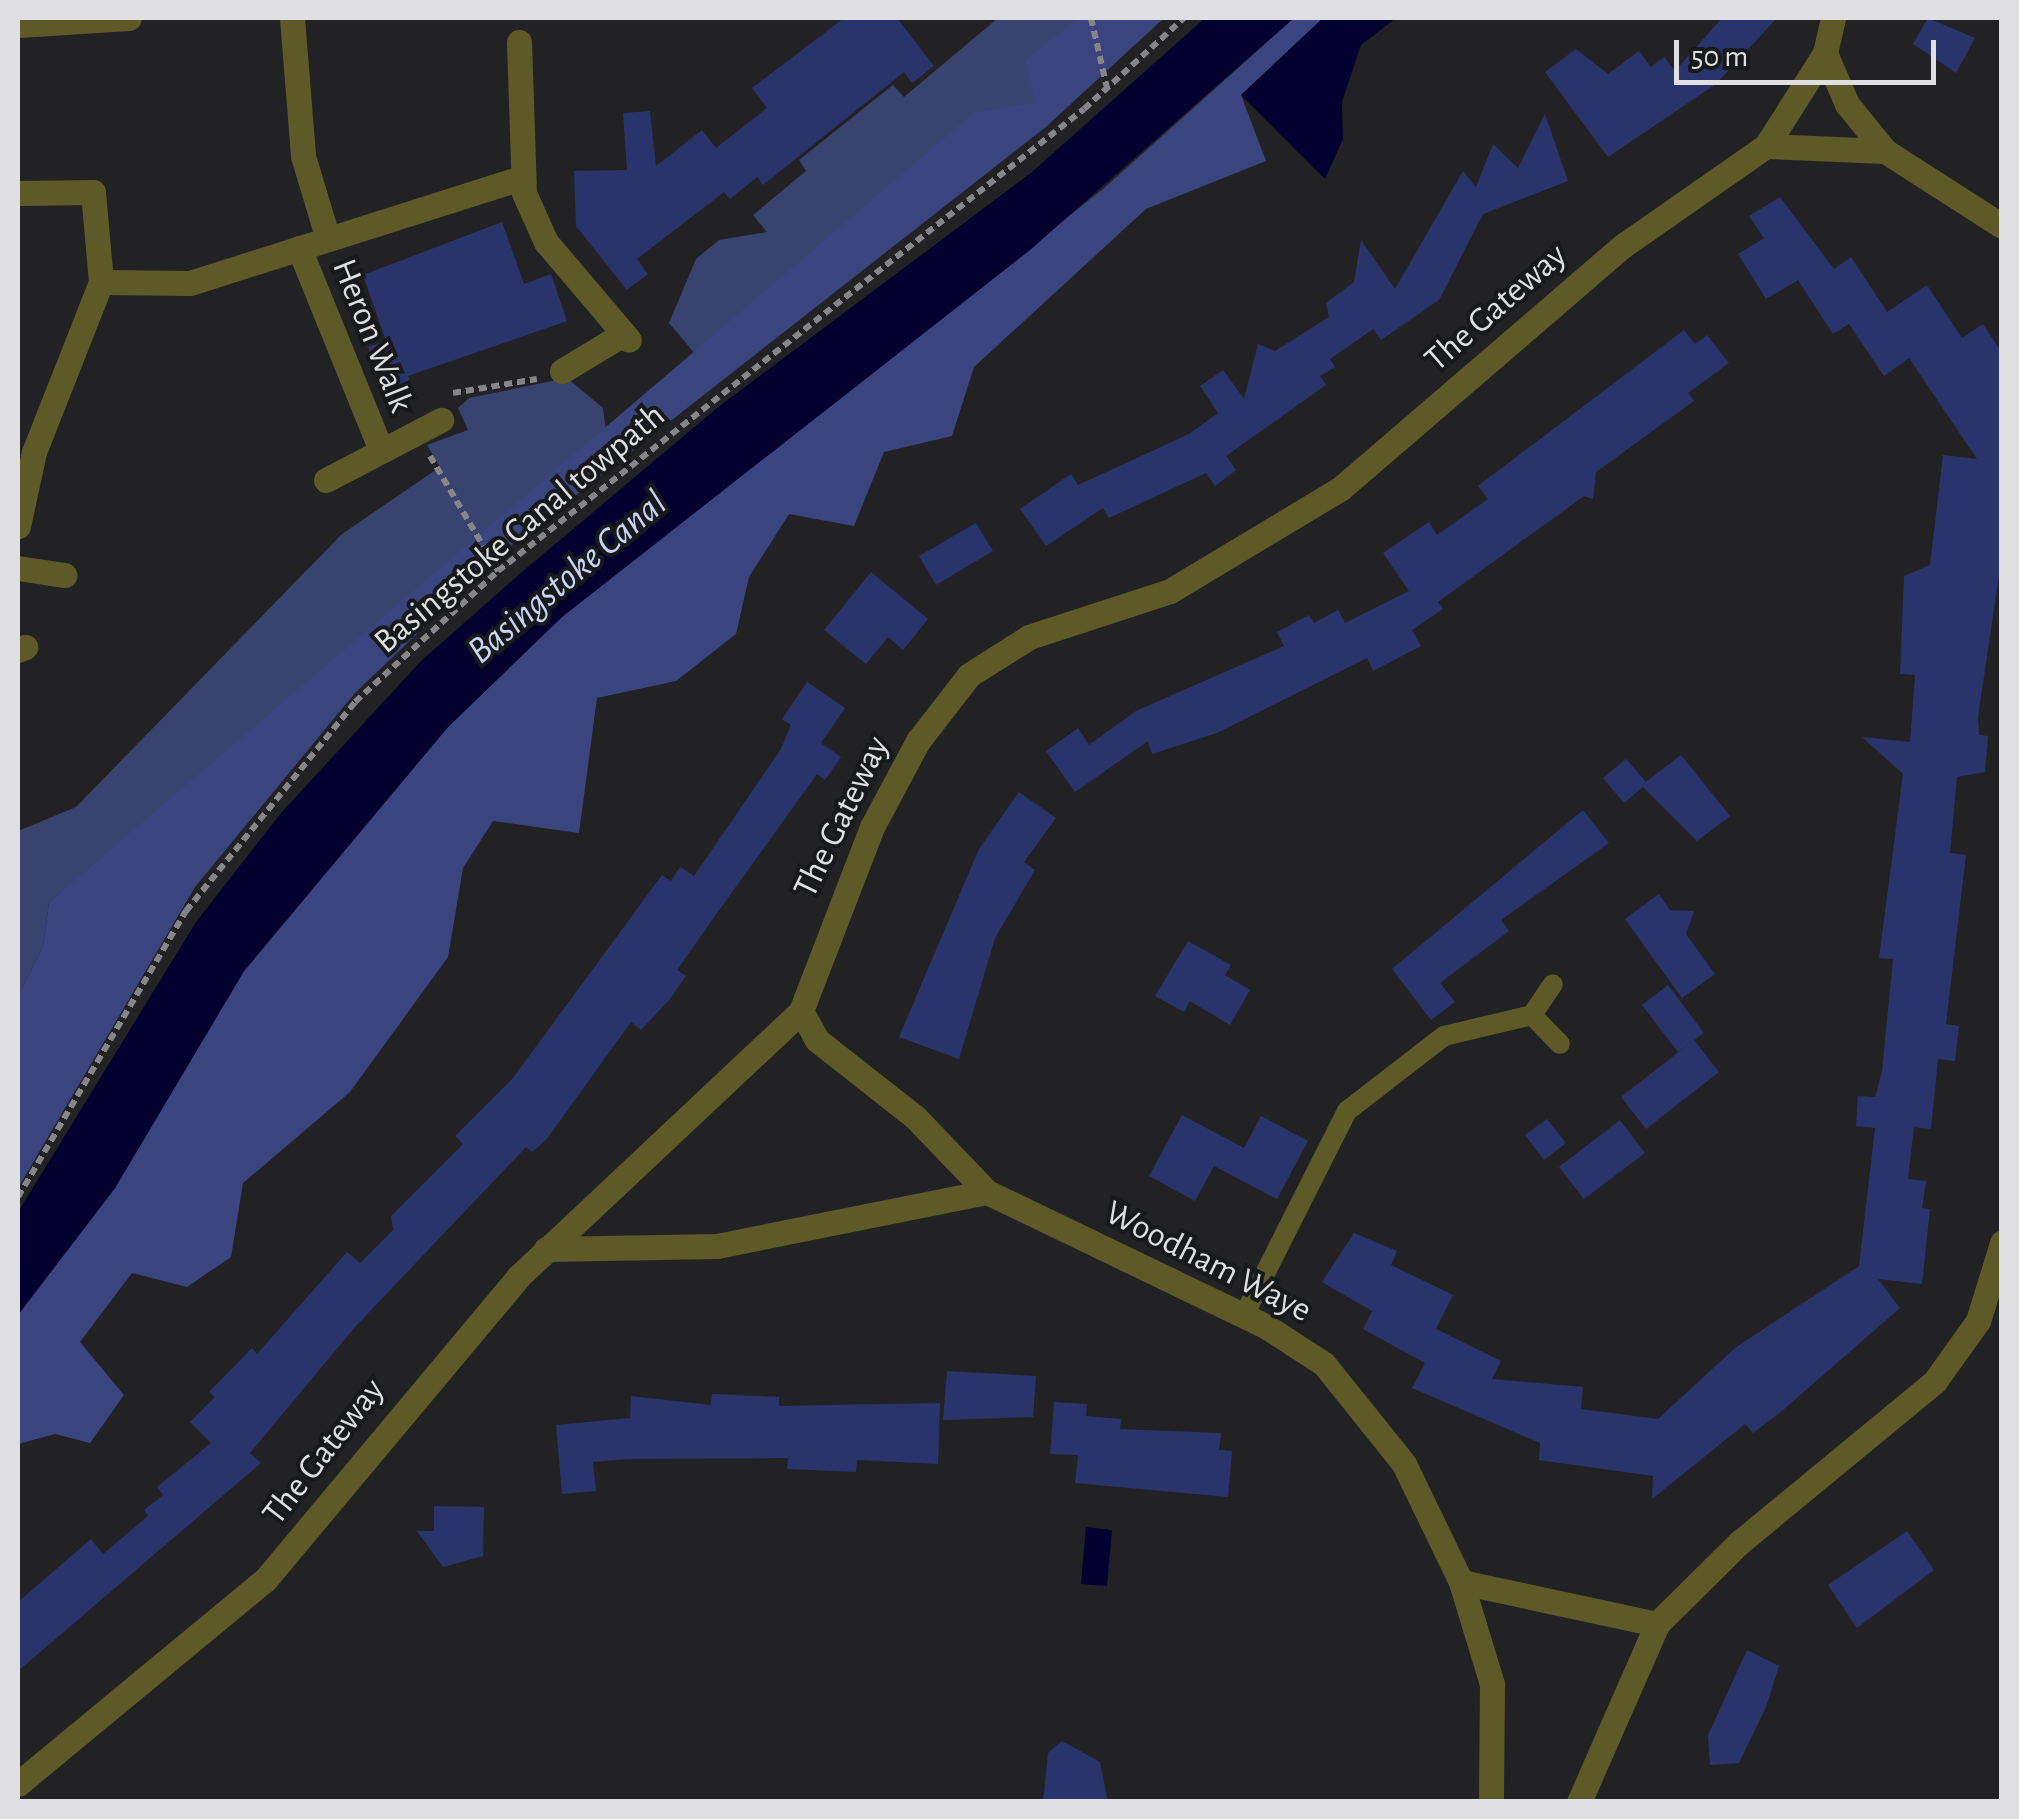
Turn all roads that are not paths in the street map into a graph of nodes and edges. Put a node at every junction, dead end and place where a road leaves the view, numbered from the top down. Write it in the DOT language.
graph roads {
  1 [pos="129,18"];
  2 [pos="292,18"];
  3 [pos="1833,18"];
  4 [pos="18,25"];
  5 [pos="520,42"];
  6 [pos="1825,52"];
  7 [pos="1766,146"];
  8 [pos="1885,151"];
  9 [pos="522,178"];
  10 [pos="18,193"];
  11 [pos="2002,226"];
  12 [pos="327,236"];
  13 [pos="299,248"];
  14 [pos="100,282"];
  15 [pos="562,372"];
  16 [pos="440,420"];
  17 [pos="380,450"];
  18 [pos="326,480"];
  19 [pos="18,526"];
  20 [pos="18,568"];
  21 [pos="64,575"];
  22 [pos="1553,984"];
  23 [pos="801,1010"];
  24 [pos="1532,1015"];
  25 [pos="1560,1044"];
  26 [pos="987,1192"];
  27 [pos="2002,1243"];
  28 [pos="546,1250"];
  29 [pos="1244,1315"];
  30 [pos="1461,1582"];
  31 [pos="1657,1624"];
  32 [pos="18,1784"];
  33 [pos="1491,1802"];
  34 [pos="1579,1802"];
  1 -- 4 [label="street"];
  2 -- 12 [label="street"];
  3 -- 6 [label="street, The Gateway"];
  5 -- 9 [label="street"];
  6 -- 7 [label="street, The Gateway"];
  6 -- 8 [label="street"];
  7 -- 8 [label="street"];
  7 -- 23 [label="street, The Gateway"];
  8 -- 11 [label="street"];
  9 -- 12 [label="street"];
  9 -- 15 [label="street"];
  10 -- 14 [label="street"];
  12 -- 13 [label="street"];
  13 -- 14 [label="street"];
  13 -- 17 [label="street, Heron Walk"];
  14 -- 19 [label="street"];
  16 -- 17 [label="street, Heron Walk"];
  17 -- 18 [label="street, Heron Walk"];
  20 -- 21 [label="street"];
  22 -- 24 [label="lane"];
  23 -- 26 [label="street, Woodham Waye"];
  23 -- 28 [label="street, The Gateway"];
  24 -- 25 [label="lane"];
  24 -- 29 [label="lane"];
  26 -- 28 [label="street"];
  26 -- 29 [label="street, Woodham Waye"];
  27 -- 31 [label="street"];
  28 -- 32 [label="street, The Gateway"];
  29 -- 30 [label="street, Woodham Waye"];
  30 -- 31 [label="street"];
  30 -- 33 [label="street, Woodham Waye"];
  31 -- 34 [label="street"];
}
